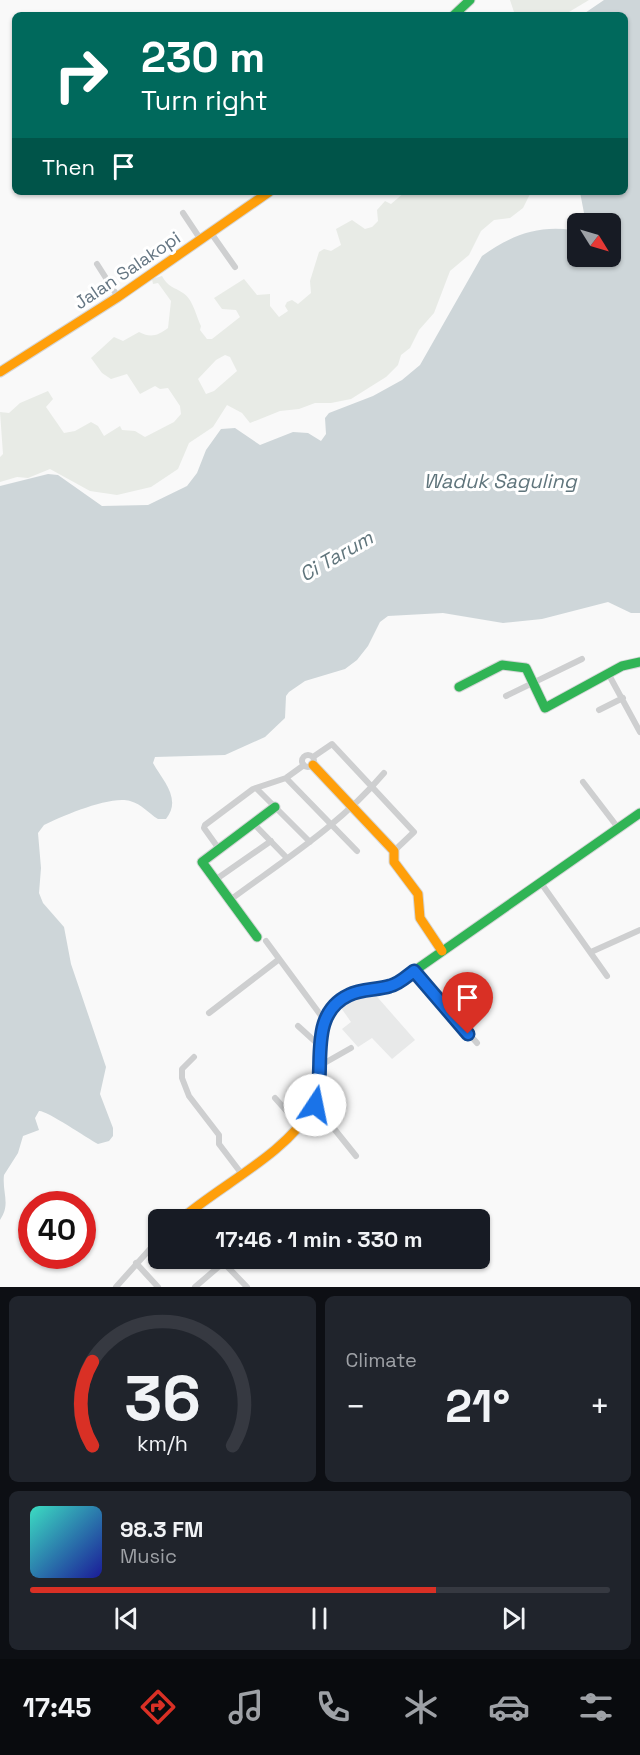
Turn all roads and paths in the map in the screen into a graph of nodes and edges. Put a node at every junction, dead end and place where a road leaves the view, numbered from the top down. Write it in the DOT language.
graph roads {
  1 [pos="470,0"];
  2 [pos="457,12"];
  3 [pos="265,195"];
  4 [pos="183,213"];
  5 [pos="211,233"];
  6 [pos="201,240"];
  7 [pos="97,264"];
  8 [pos="235,267"];
  9 [pos="118,297"];
  10 [pos="0,372"];
  11 [pos="582,659"];
  12 [pos="640,662"];
  13 [pos="609,675"];
  14 [pos="533,683"];
  15 [pos="459,687"];
  16 [pos="506,696"];
  17 [pos="623,698"];
  18 [pos="599,710"];
  19 [pos="640,732"];
  20 [pos="310,762"];
  21 [pos="384,773"];
  22 [pos="286,778"];
  23 [pos="583,782"];
  24 [pos="372,787"];
  25 [pos="257,789"];
  26 [pos="275,807"];
  27 [pos="353,807"];
  28 [pos="640,813"];
  29 [pos="253,823"];
  30 [pos="333,826"];
  31 [pos="619,829"];
  32 [pos="271,841"];
  33 [pos="310,842"];
  34 [pos="219,849"];
  35 [pos="393,850"];
  36 [pos="357,851"];
  37 [pos="287,858"];
  38 [pos="215,880"];
  39 [pos="541,883"];
  40 [pos="230,900"];
  41 [pos="640,930"];
  42 [pos="261,939"];
  43 [pos="442,951"];
  44 [pos="591,952"];
  45 [pos="278,960"];
  46 [pos="414,971"];
  47 [pos="607,976"];
  48 [pos="209,1013"];
  49 [pos="325,1021"];
  50 [pos="298,1026"];
  51 [pos="477,1043"];
  52 [pos="320,1046"];
  53 [pos="351,1048"];
  54 [pos="194,1057"];
  55 [pos="321,1065"];
  56 [pos="275,1098"];
  57 [pos="315,1105"];
  58 [pos="300,1126"];
  59 [pos="356,1156"];
  60 [pos="241,1173"];
  61 [pos="198,1209"];
  62 [pos="148,1250"];
  63 [pos="136,1263"];
  64 [pos="213,1269"];
  65 [pos="229,1269"];
  66 [pos="116,1287"];
  67 [pos="158,1287"];
  68 [pos="195,1287"];
  69 [pos="247,1287"];
  1 -- 2 [label="street"];
  3 -- 5 [label="street, Jalan Salakopi"];
  4 -- 6 [label="street"];
  5 -- 6 [label="street, Jalan Salakopi"];
  5 -- 8 [label="street"];
  6 -- 9 [label="street, Jalan Salakopi"];
  7 -- 9 [label="street"];
  9 -- 10 [label="street, Jalan Salakopi"];
  11 -- 14 [label="street"];
  12 -- 13 [label="street"];
  13 -- 14 [label="street"];
  13 -- 17 [label="street"];
  14 -- 15 [label="street"];
  14 -- 16 [label="street"];
  17 -- 18 [label="street"];
  17 -- 19 [label="street"];
  20 -- 22 [label="street"];
  20 -- 24 [label="street"];
  20 -- 27 [label="street"];
  21 -- 24 [label="street"];
  22 -- 25 [label="street"];
  22 -- 30 [label="street"];
  23 -- 31 [label="street"];
  24 -- 27 [label="street"];
  24 -- 35 [label="street"];
  25 -- 26 [label="street"];
  25 -- 34 [label="street"];
  26 -- 29 [label="street"];
  26 -- 33 [label="street"];
  27 -- 30 [label="street"];
  27 -- 35 [label="street"];
  28 -- 31 [label="street"];
  29 -- 32 [label="street"];
  29 -- 34 [label="street"];
  30 -- 33 [label="street"];
  30 -- 36 [label="street"];
  31 -- 39 [label="street"];
  32 -- 37 [label="street"];
  32 -- 38 [label="street"];
  33 -- 37 [label="street"];
  34 -- 38 [label="street"];
  35 -- 43 [label="street"];
  37 -- 40 [label="street"];
  38 -- 40 [label="street"];
  39 -- 43 [label="street"];
  39 -- 44 [label="street"];
  40 -- 42 [label="street"];
  41 -- 44 [label="street"];
  42 -- 45 [label="street"];
  43 -- 46 [label="street"];
  44 -- 47 [label="street"];
  45 -- 48 [label="street"];
  45 -- 49 [label="street"];
  46 -- 49 [label="street"];
  46 -- 51 [label="street"];
  49 -- 52 [label="street"];
  50 -- 52 [label="street"];
  52 -- 55 [label="street"];
  53 -- 55 [label="street"];
  54 -- 60 [label="street"];
  55 -- 57 [label="street"];
  56 -- 58 [label="street"];
  57 -- 58 [label="street"];
  57 -- 59 [label="street"];
  58 -- 60 [label="street"];
  60 -- 61 [label="street"];
  62 -- 63 [label="street"];
  63 -- 66 [label="street"];
  63 -- 67 [label="street"];
  64 -- 68 [label="street"];
  65 -- 69 [label="street"];
}
